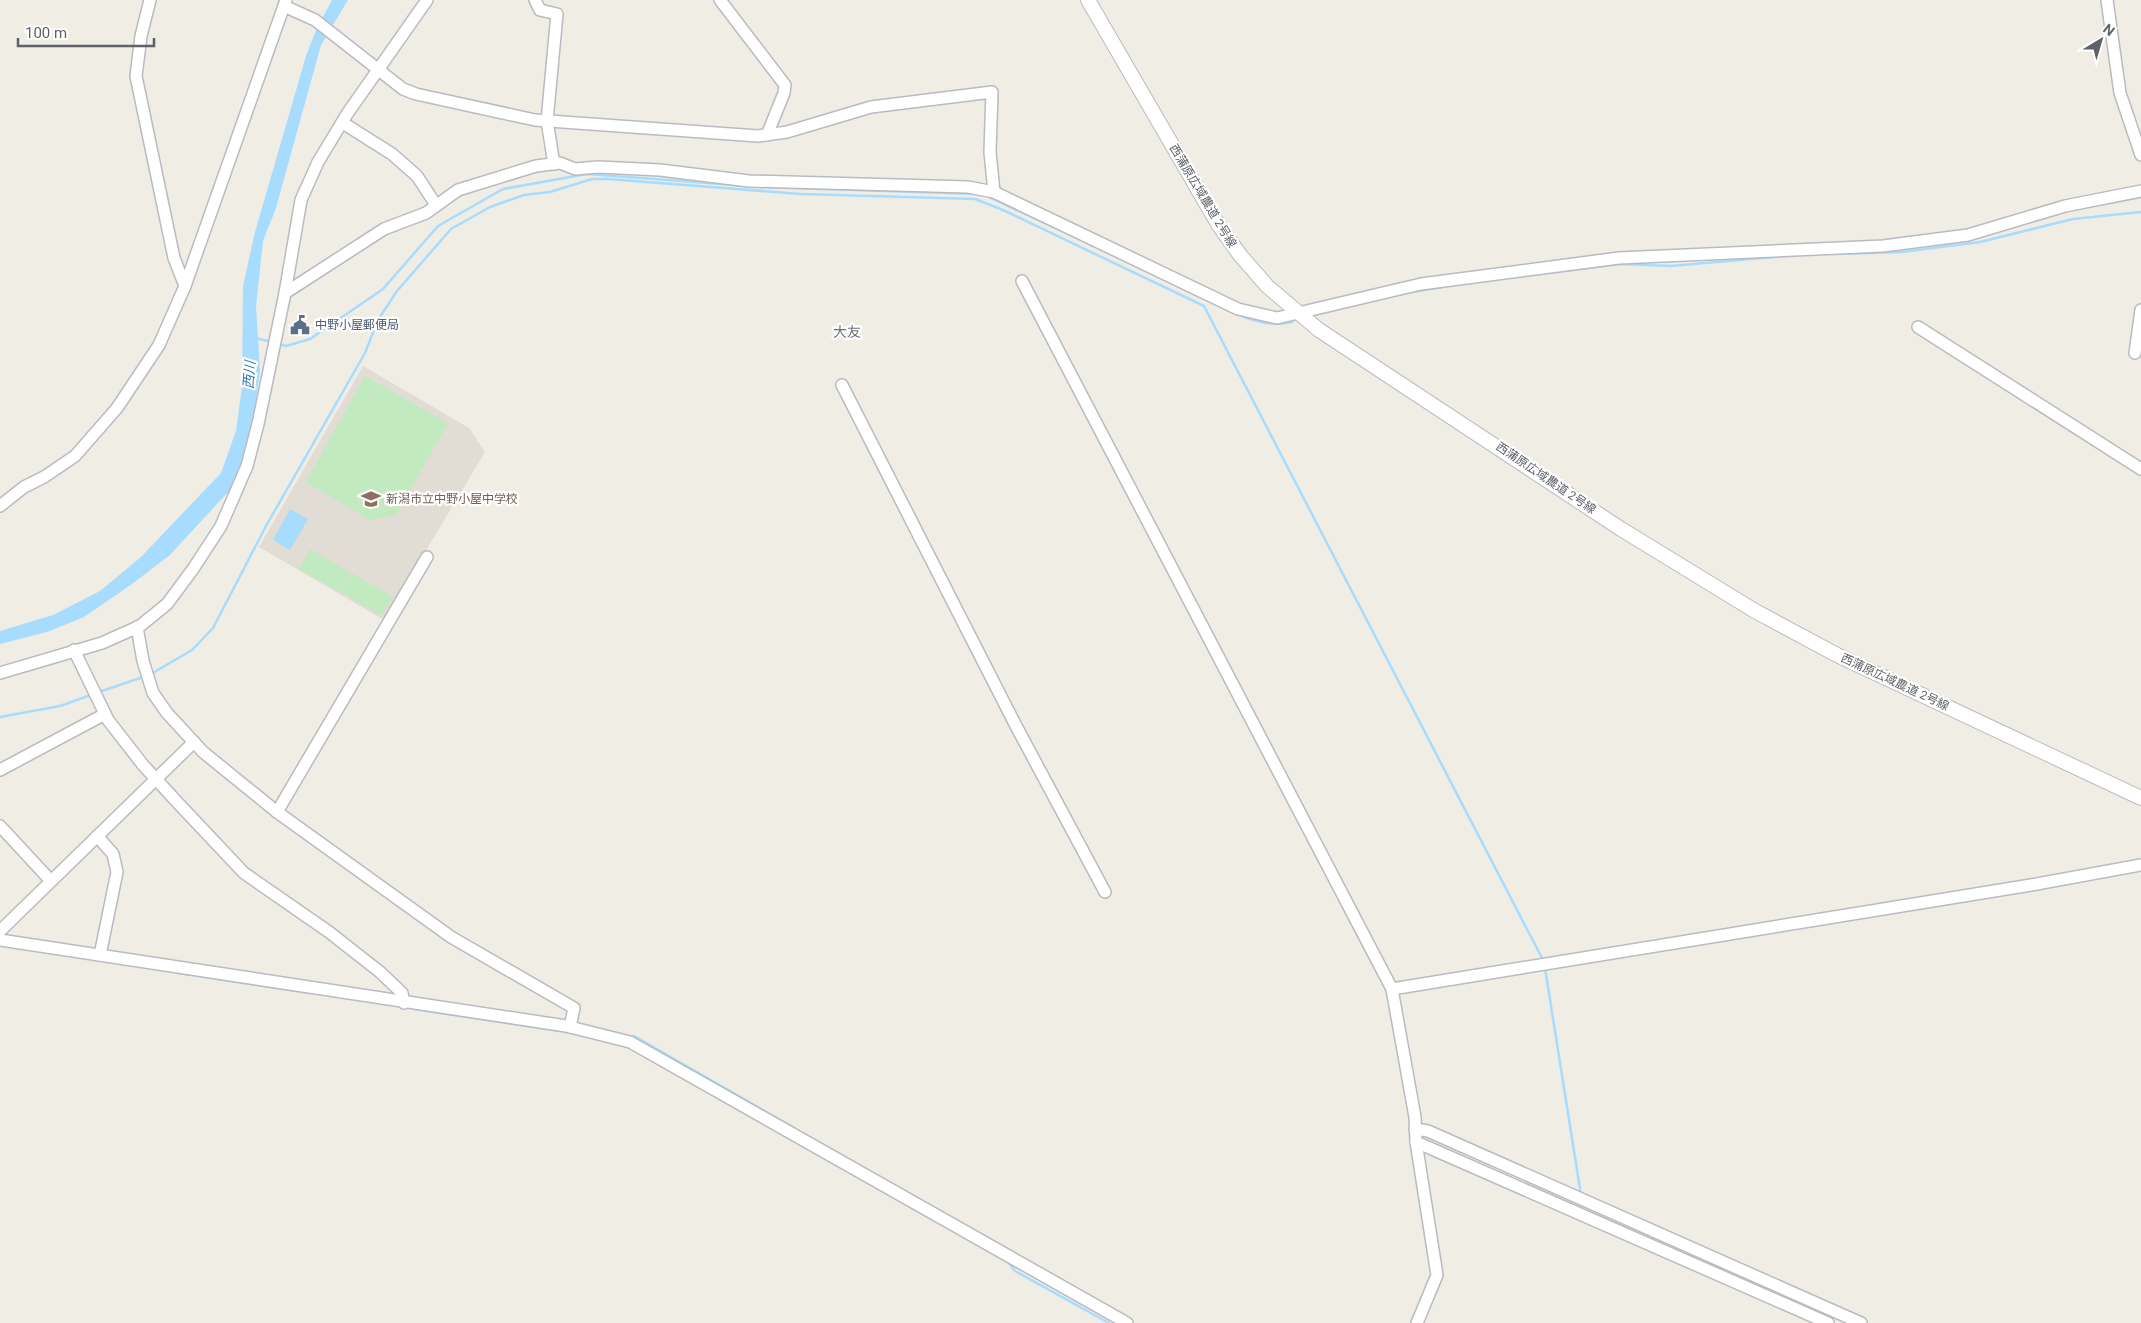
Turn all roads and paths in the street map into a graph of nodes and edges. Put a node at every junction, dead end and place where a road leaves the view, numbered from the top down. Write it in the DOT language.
graph roads {
  1 [pos="150,0"];
  2 [pos="427,0"];
  3 [pos="534,0"];
  4 [pos="720,0"];
  5 [pos="1088,0"];
  6 [pos="2107,0"];
  7 [pos="285,3"];
  8 [pos="377,71"];
  9 [pos="548,121"];
  10 [pos="343,123"];
  11 [pos="767,135"];
  12 [pos="2141,155"];
  13 [pos="554,164"];
  14 [pos="994,192"];
  15 [pos="2141,192"];
  16 [pos="436,205"];
  17 [pos="1022,281"];
  18 [pos="186,286"];
  19 [pos="285,293"];
  20 [pos="2141,310"];
  21 [pos="1297,314"];
  22 [pos="1918,327"];
  23 [pos="2135,353"];
  24 [pos="842,385"];
  25 [pos="2141,468"];
  26 [pos="0,506"];
  27 [pos="427,557"];
  28 [pos="137,628"];
  29 [pos="74,650"];
  30 [pos="0,673"];
  31 [pos="105,714"];
  32 [pos="194,742"];
  33 [pos="0,770"];
  34 [pos="156,779"];
  35 [pos="2141,798"];
  36 [pos="277,812"];
  37 [pos="0,826"];
  38 [pos="97,836"];
  39 [pos="2141,865"];
  40 [pos="51,881"];
  41 [pos="1105,892"];
  42 [pos="0,932"];
  43 [pos="0,940"];
  44 [pos="100,955"];
  45 [pos="1392,989"];
  46 [pos="404,1003"];
  47 [pos="570,1027"];
  48 [pos="1415,1129"];
  49 [pos="1416,1142"];
  50 [pos="1127,1323"];
  51 [pos="1417,1323"];
  52 [pos="1828,1323"];
  53 [pos="1861,1323"];
  1 -- 18 [label="street"];
  2 -- 8 [label="street"];
  3 -- 9 [label="street"];
  4 -- 11 [label="street"];
  5 -- 21 [label="street, 西蒲原広域農道 2号線"];
  6 -- 12 [label="street"];
  7 -- 8 [label="street"];
  7 -- 18 [label="street"];
  8 -- 9 [label="street"];
  8 -- 10 [label="street"];
  9 -- 11 [label="street"];
  9 -- 13 [label="street"];
  10 -- 16 [label="street"];
  10 -- 19 [label="street"];
  11 -- 14 [label="street"];
  13 -- 14 [label="street"];
  13 -- 16 [label="street"];
  14 -- 21 [label="street"];
  15 -- 21 [label="street"];
  16 -- 19 [label="street"];
  17 -- 45 [label="street"];
  18 -- 26 [label="street"];
  19 -- 28 [label="street"];
  20 -- 23 [label="street"];
  21 -- 35 [label="street, 西蒲原広域農道 2号線"];
  22 -- 25 [label="street"];
  24 -- 41 [label="street"];
  27 -- 36 [label="street"];
  28 -- 29 [label="street"];
  28 -- 32 [label="street"];
  29 -- 30 [label="street"];
  29 -- 31 [label="street"];
  31 -- 33 [label="street"];
  31 -- 34 [label="street"];
  32 -- 34 [label="street"];
  32 -- 36 [label="street"];
  34 -- 38 [label="street"];
  34 -- 46 [label="street"];
  36 -- 47 [label="street"];
  37 -- 40 [label="street"];
  38 -- 40 [label="street"];
  38 -- 44 [label="street"];
  39 -- 45 [label="street"];
  40 -- 42 [label="street"];
  43 -- 44 [label="street"];
  44 -- 46 [label="street"];
  45 -- 48 [label="street"];
  46 -- 47 [label="street"];
  47 -- 50 [label="street"];
  48 -- 49 [label="street"];
  48 -- 53 [label="street"];
  49 -- 51 [label="street"];
  49 -- 52 [label="street"];
}
